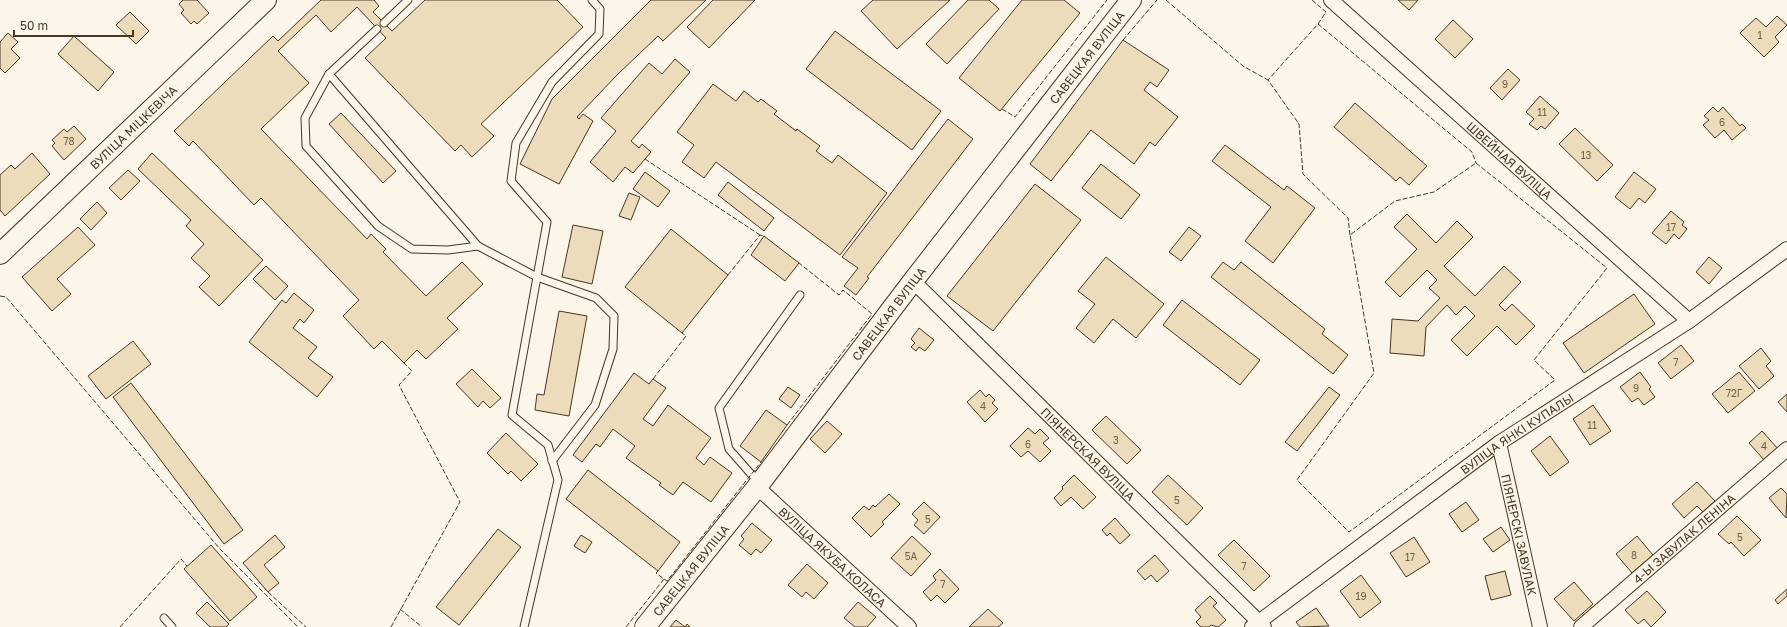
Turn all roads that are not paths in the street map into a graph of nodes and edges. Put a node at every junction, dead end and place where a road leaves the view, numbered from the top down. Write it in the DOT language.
graph roads {
  1 [pos="266,0"];
  2 [pos="408,0"];
  3 [pos="592,0"];
  4 [pos="1130,0"];
  5 [pos="1331,0"];
  6 [pos="384,23"];
  7 [pos="378,29"];
  8 [pos="329,74"];
  9 [pos="478,246"];
  10 [pos="1787,249"];
  11 [pos="1,252"];
  12 [pos="537,278"];
  13 [pos="913,282"];
  14 [pos="800,295"];
  15 [pos="1689,321"];
  16 [pos="1498,443"];
  17 [pos="1787,449"];
  18 [pos="552,461"];
  19 [pos="759,485"];
  20 [pos="164,618"];
  21 [pos="1258,625"];
  22 [pos="172,627"];
  23 [pos="524,627"];
  24 [pos="645,627"];
  25 [pos="909,627"];
  26 [pos="1540,627"];
  27 [pos="1581,627"];
  1 -- 11 [label="street, ВУЛІЦА МІЦКЕВІЧА"];
  2 -- 6 [label="lane"];
  3 -- 12 [label="lane"];
  4 -- 13 [label="street, САВЕЦКАЯ ВУЛІЦА"];
  5 -- 15 [label="street, ШВЕЙНАЯ ВУЛІЦА"];
  7 -- 8 [label="lane"];
  8 -- 9 [label="lane"];
  8 -- 9 [label="lane"];
  9 -- 12 [label="lane"];
  10 -- 15 [label="street, ВУЛІЦА ЯНКІ КУПАЛЫ"];
  12 -- 18 [label="lane"];
  12 -- 18 [label="lane"];
  13 -- 19 [label="street, САВЕЦКАЯ ВУЛІЦА"];
  13 -- 21 [label="street, ПІЯНЕРСКАЯ ВУЛІЦА"];
  14 -- 19 [label="lane"];
  15 -- 16 [label="street, ВУЛІЦА ЯНКІ КУПАЛЫ"];
  16 -- 21 [label="street, ВУЛІЦА ЯНКІ КУПАЛЫ"];
  16 -- 26 [label="street, ПІЯНЕРСКІ ЗАВУЛАК"];
  17 -- 27 [label="street, 4-Ы ЗАВУЛАК ЛЕНІНА"];
  18 -- 23 [label="lane"];
  19 -- 24 [label="street, САВЕЦКАЯ ВУЛІЦА"];
  19 -- 25 [label="street, ВУЛІЦА ЯКУБА КОЛАСА"];
  20 -- 22 [label="lane"];
}
